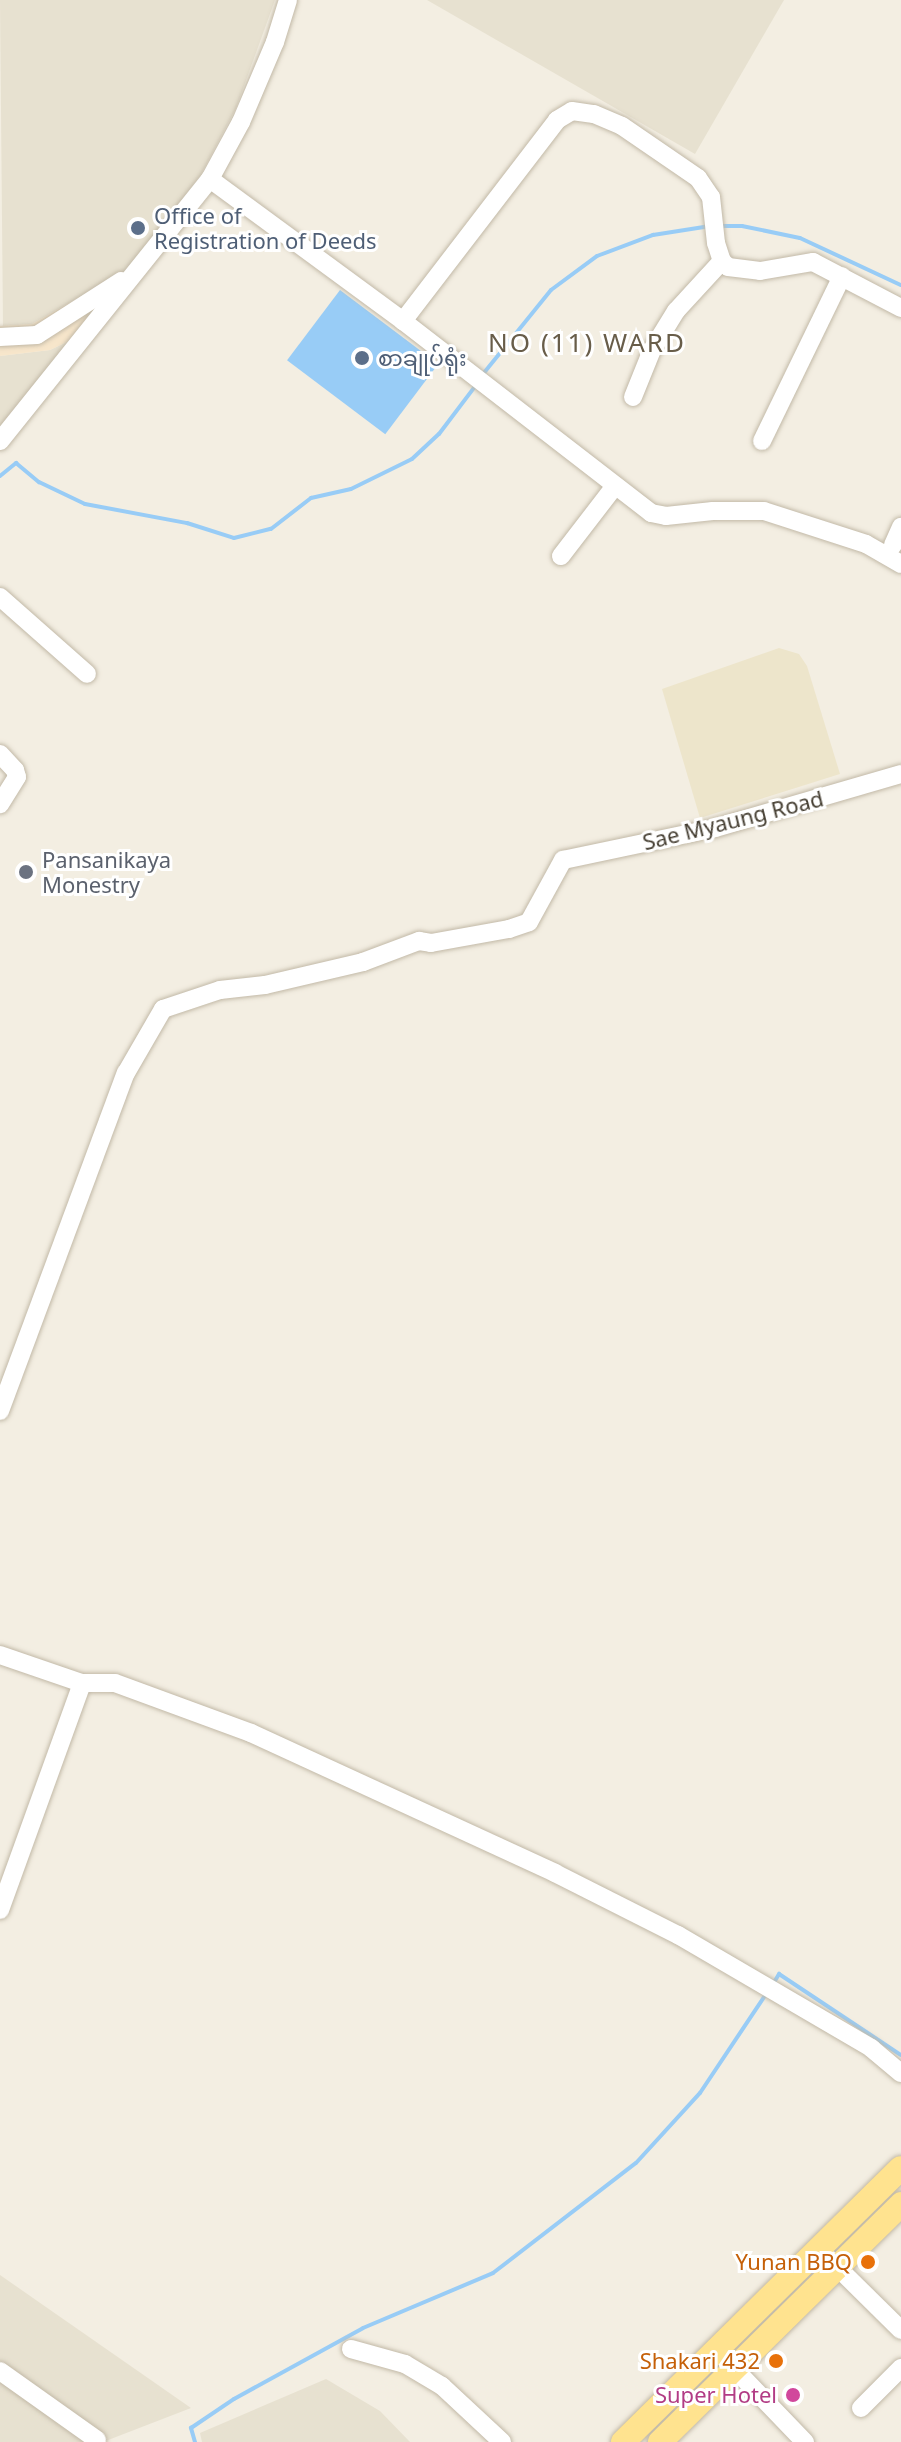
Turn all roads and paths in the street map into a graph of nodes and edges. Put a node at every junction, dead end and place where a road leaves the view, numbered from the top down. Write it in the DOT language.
graph roads {
  1 [pos="288,0"];
  2 [pos="210,179"];
  3 [pos="722,261"];
  4 [pos="138,269"];
  5 [pos="842,276"];
  6 [pos="901,308"];
  7 [pos="403,321"];
  8 [pos="0,337"];
  9 [pos="633,397"];
  10 [pos="0,441"];
  11 [pos="762,441"];
  12 [pos="615,486"];
  13 [pos="901,527"];
  14 [pos="893,545"];
  15 [pos="561,556"];
  16 [pos="901,564"];
  17 [pos="0,597"];
  18 [pos="87,674"];
  19 [pos="0,754"];
  20 [pos="901,774"];
  21 [pos="0,804"];
  22 [pos="0,1411"];
  23 [pos="0,1655"];
  24 [pos="82,1683"];
  25 [pos="0,1910"];
  26 [pos="901,2073"];
  27 [pos="901,2168"];
  28 [pos="901,2204"];
  29 [pos="818,2251"];
  30 [pos="837,2266"];
  31 [pos="901,2330"];
  32 [pos="351,2349"];
  33 [pos="717,2350"];
  34 [pos="901,2368"];
  35 [pos="734,2369"];
  36 [pos="0,2371"];
  37 [pos="861,2408"];
  38 [pos="97,2440"];
  39 [pos="502,2442"];
  40 [pos="623,2442"];
  41 [pos="660,2442"];
  42 [pos="805,2442"];
  1 -- 2 [label="street"];
  2 -- 4 [label="street"];
  2 -- 7 [label="street"];
  3 -- 5 [label="street"];
  3 -- 7 [label="street"];
  3 -- 9 [label="street"];
  4 -- 8 [label="street"];
  4 -- 10 [label="street"];
  5 -- 6 [label="street"];
  5 -- 11 [label="street"];
  7 -- 12 [label="street"];
  12 -- 15 [label="street"];
  12 -- 16 [label="street"];
  13 -- 14 [label="street"];
  17 -- 18 [label="street"];
  19 -- 21 [label="street"];
  20 -- 22 [label="street, Sae Myaung Road"];
  23 -- 24 [label="street"];
  24 -- 25 [label="street"];
  24 -- 26 [label="street"];
  27 -- 29 [label="main road"];
  28 -- 30 [label="main road"];
  29 -- 30 [label="street"];
  29 -- 33 [label="main road"];
  30 -- 31 [label="street"];
  30 -- 35 [label="main road"];
  32 -- 39 [label="street"];
  33 -- 35 [label="street"];
  33 -- 40 [label="main road"];
  34 -- 37 [label="street"];
  35 -- 41 [label="main road"];
  35 -- 42 [label="street"];
  36 -- 38 [label="street"];
}
